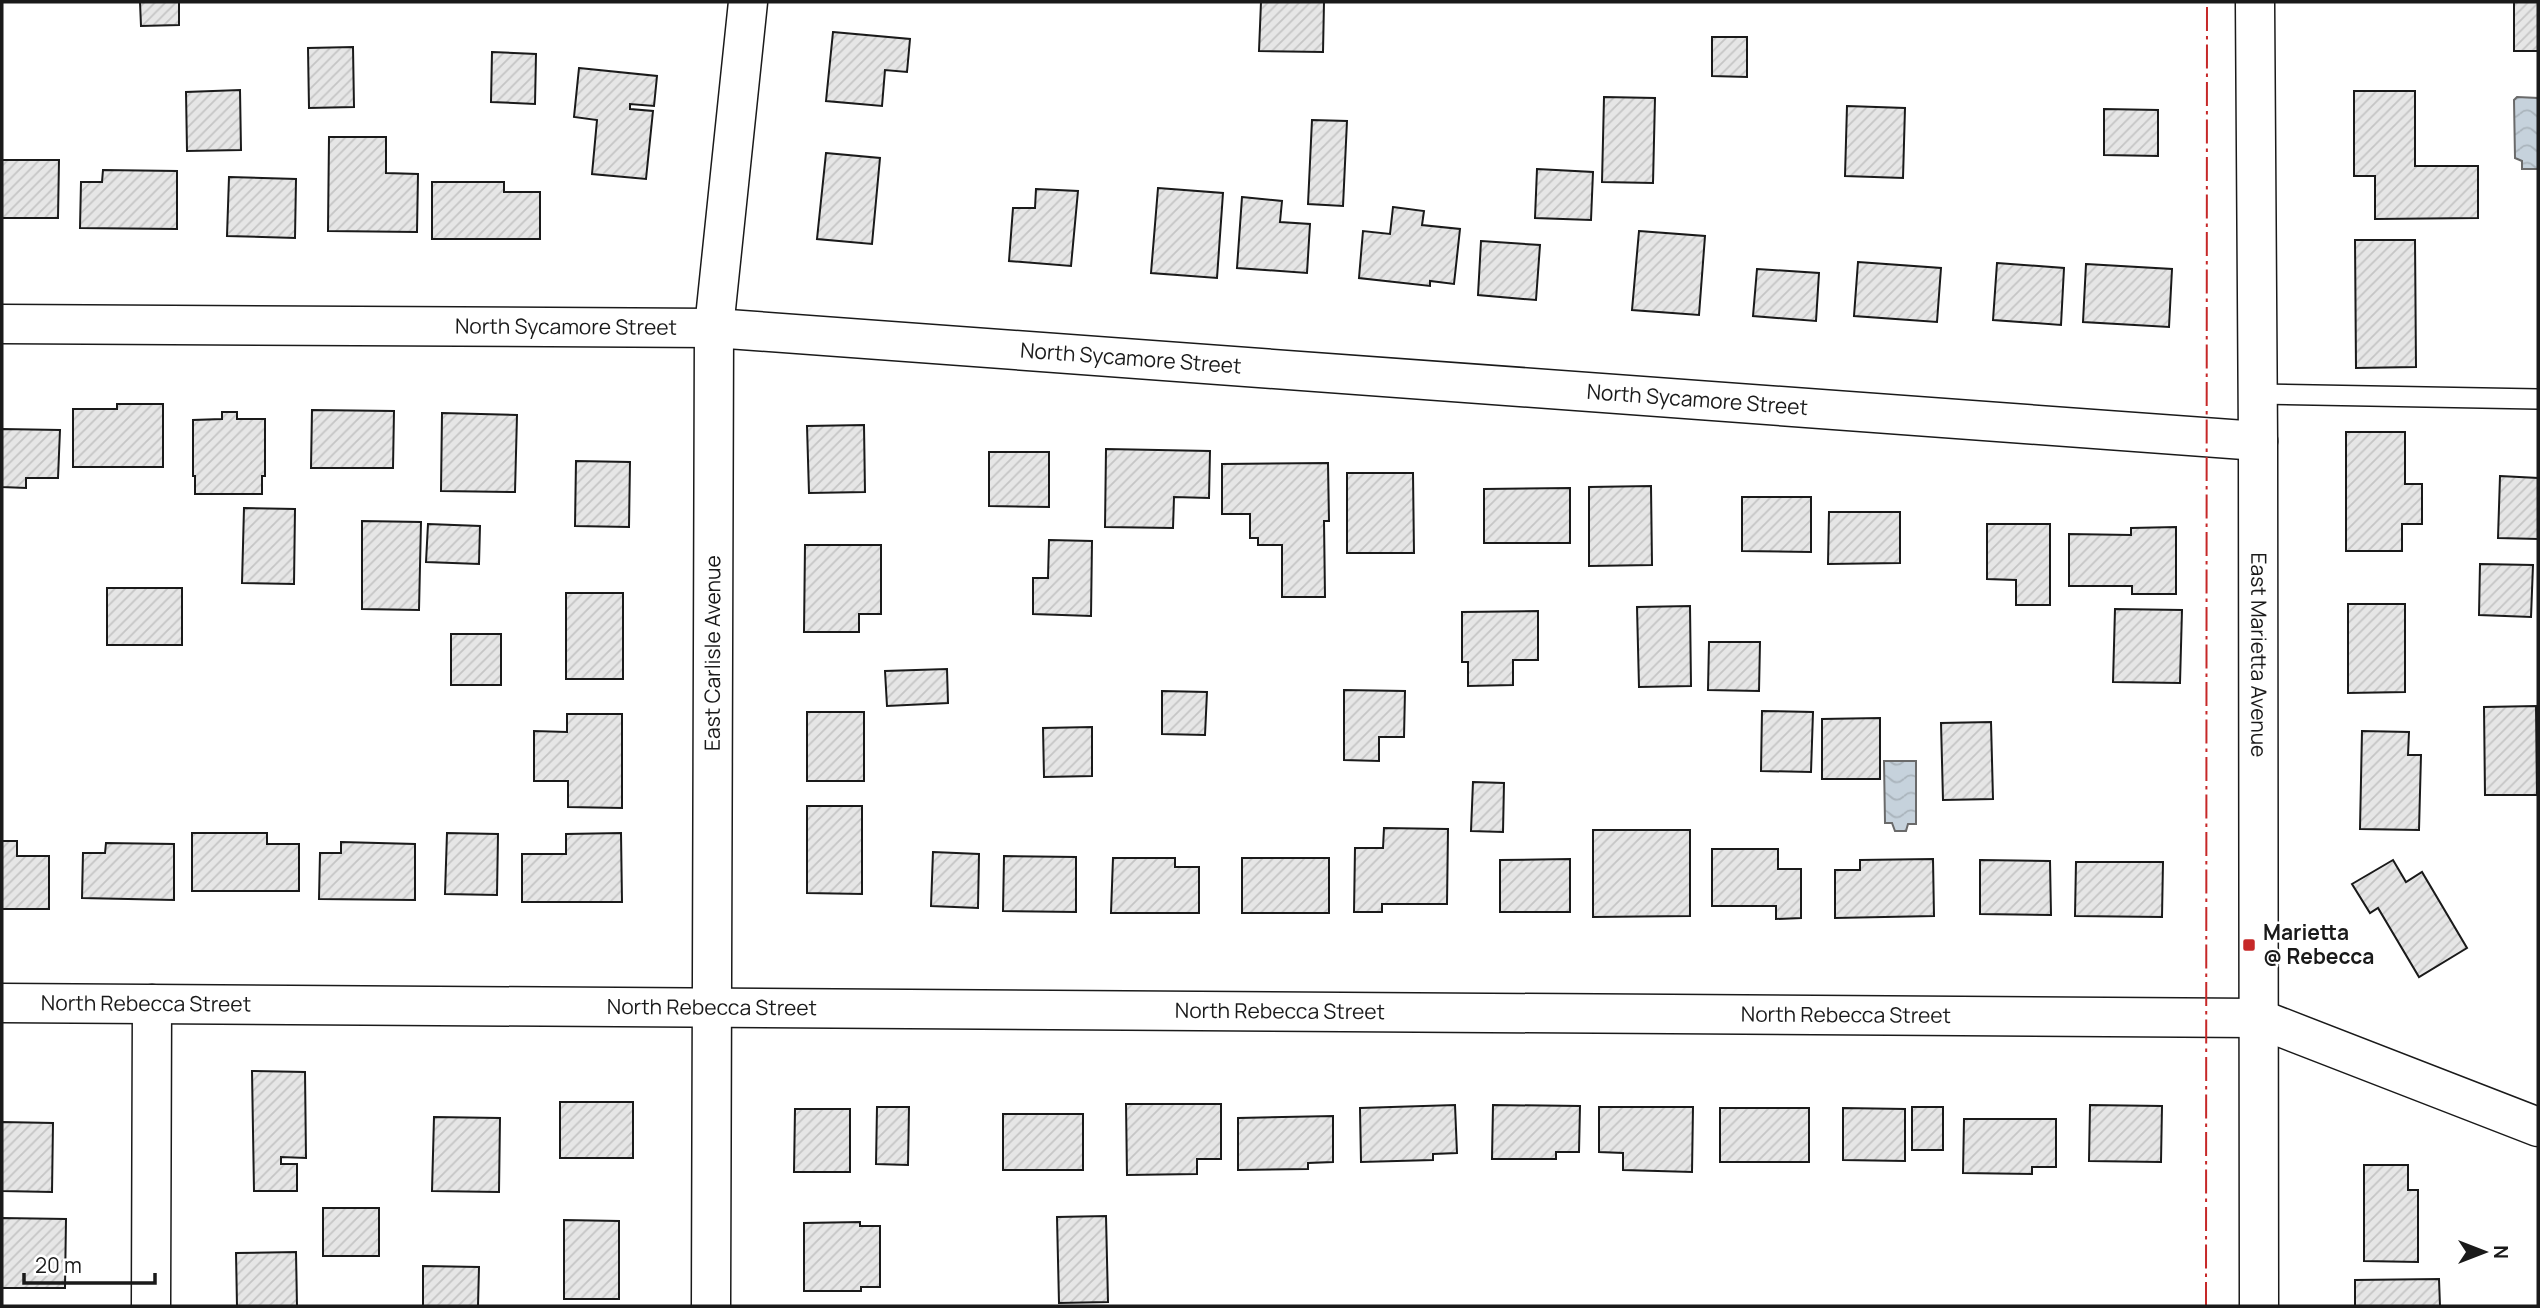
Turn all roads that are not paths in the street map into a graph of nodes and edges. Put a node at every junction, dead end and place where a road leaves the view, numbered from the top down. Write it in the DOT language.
graph roads {
  1 [pos="748,2"];
  2 [pos="2255,2"];
  3 [pos="2,324"];
  4 [pos="714,328"];
  5 [pos="2257,394"];
  6 [pos="2538,398"];
  7 [pos="2258,441"];
  8 [pos="2,1003"];
  9 [pos="152,1004"];
  10 [pos="710,1009"];
  11 [pos="2257,1018"];
  12 [pos="2538,1127"];
  13 [pos="151,1306"];
  14 [pos="710,1306"];
  15 [pos="2259,1306"];
  1 -- 4 [label="street, East Carlisle Avenue"];
  2 -- 5 [label="street, East Marietta Avenue"];
  3 -- 4 [label="street, North Sycamore Street"];
  4 -- 7 [label="street, North Sycamore Street"];
  4 -- 10 [label="street, East Carlisle Avenue"];
  5 -- 6 [label="lane"];
  5 -- 7 [label="street, East Marietta Avenue"];
  7 -- 11 [label="street, East Marietta Avenue"];
  8 -- 9 [label="street, North Rebecca Street"];
  9 -- 10 [label="street, North Rebecca Street"];
  9 -- 13 [label="street"];
  10 -- 11 [label="street, North Rebecca Street"];
  10 -- 14 [label="street, East Carlisle Avenue"];
  11 -- 12 [label="street, North Rebecca Street"];
  11 -- 15 [label="street, East Marietta Avenue"];
}
